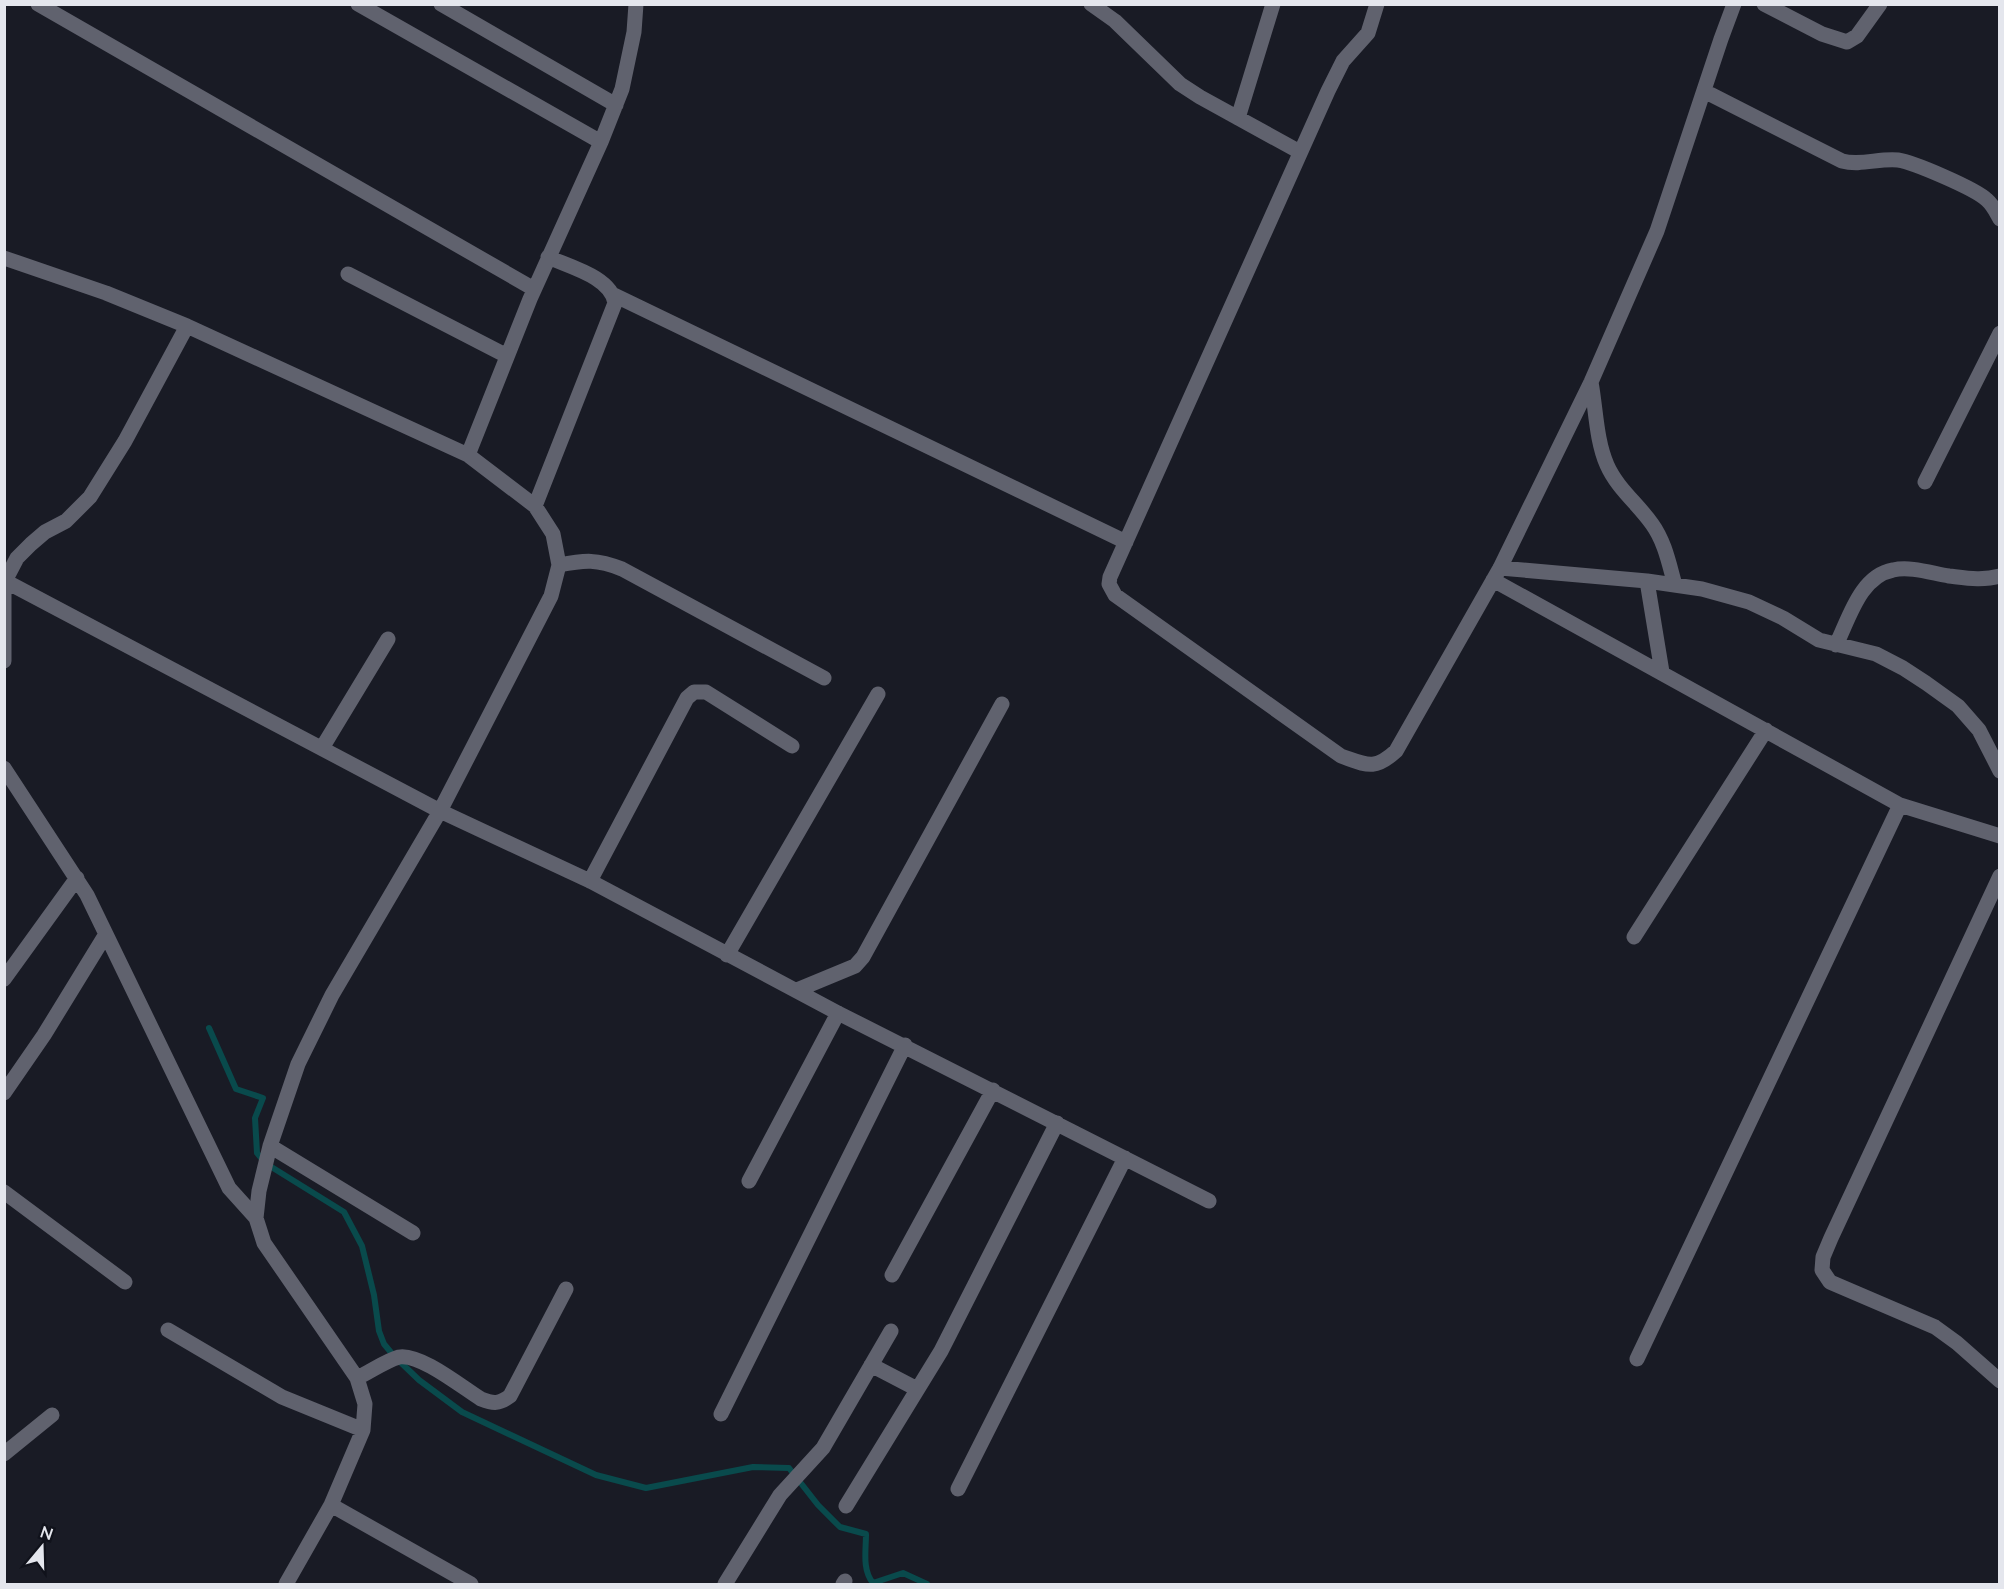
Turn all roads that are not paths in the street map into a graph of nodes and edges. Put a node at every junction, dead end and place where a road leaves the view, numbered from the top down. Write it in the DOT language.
graph roads {
  1 [pos="38,4"];
  2 [pos="358,4"];
  3 [pos="441,4"];
  4 [pos="636,4"];
  5 [pos="1091,4"];
  6 [pos="1273,4"];
  7 [pos="1377,4"];
  8 [pos="1734,4"];
  9 [pos="1764,4"];
  10 [pos="1880,4"];
  11 [pos="1704,91"];
  12 [pos="616,105"];
  13 [pos="1238,118"];
  14 [pos="601,142"];
  15 [pos="1300,152"];
  16 [pos="2000,219"];
  17 [pos="548,257"];
  18 [pos="4,258"];
  19 [pos="348,274"];
  20 [pos="534,289"];
  21 [pos="614,295"];
  22 [pos="187,326"];
  23 [pos="2000,333"];
  24 [pos="507,356"];
  25 [pos="1592,382"];
  26 [pos="468,455"];
  27 [pos="1925,482"];
  28 [pos="535,506"];
  29 [pos="1126,542"];
  30 [pos="559,565"];
  31 [pos="1496,574"];
  32 [pos="2000,576"];
  33 [pos="5,580"];
  34 [pos="1647,581"];
  35 [pos="1675,585"];
  36 [pos="388,639"];
  37 [pos="1836,645"];
  38 [pos="4,661"];
  39 [pos="1662,672"];
  40 [pos="824,678"];
  41 [pos="878,693"];
  42 [pos="1002,704"];
  43 [pos="1766,730"];
  44 [pos="792,746"];
  45 [pos="322,748"];
  46 [pos="4,768"];
  47 [pos="2000,771"];
  48 [pos="1900,805"];
  49 [pos="440,811"];
  50 [pos="2000,836"];
  51 [pos="2000,876"];
  52 [pos="77,878"];
  53 [pos="590,881"];
  54 [pos="106,934"];
  55 [pos="1634,937"];
  56 [pos="727,955"];
  57 [pos="4,979"];
  58 [pos="797,990"];
  59 [pos="838,1013"];
  60 [pos="905,1045"];
  61 [pos="993,1090"];
  62 [pos="4,1092"];
  63 [pos="1057,1123"];
  64 [pos="269,1152"];
  65 [pos="1125,1158"];
  66 [pos="749,1181"];
  67 [pos="4,1192"];
  68 [pos="1209,1201"];
  69 [pos="256,1218"];
  70 [pos="413,1233"];
  71 [pos="892,1275"];
  72 [pos="125,1282"];
  73 [pos="566,1289"];
  74 [pos="168,1330"];
  75 [pos="891,1331"];
  76 [pos="1637,1359"];
  77 [pos="871,1365"];
  78 [pos="357,1378"];
  79 [pos="2000,1380"];
  80 [pos="918,1389"];
  81 [pos="721,1414"];
  82 [pos="52,1415"];
  83 [pos="363,1430"];
  84 [pos="4,1454"];
  85 [pos="958,1489"];
  86 [pos="331,1505"];
  87 [pos="846,1506"];
  88 [pos="286,1584"];
  89 [pos="471,1584"];
  90 [pos="725,1584"];
  1 -- 20 [label="street"];
  2 -- 14 [label="street"];
  3 -- 12 [label="street"];
  4 -- 12 [label="street"];
  5 -- 13 [label="street"];
  6 -- 13 [label="street"];
  7 -- 15 [label="street"];
  8 -- 11 [label="street"];
  9 -- 10 [label="street"];
  11 -- 16 [label="street"];
  11 -- 25 [label="street"];
  12 -- 14 [label="street"];
  13 -- 15 [label="street"];
  14 -- 17 [label="street"];
  15 -- 29 [label="street"];
  17 -- 20 [label="street"];
  17 -- 21 [label="street"];
  18 -- 22 [label="street"];
  19 -- 24 [label="street"];
  20 -- 24 [label="street"];
  21 -- 28 [label="street"];
  21 -- 29 [label="street"];
  22 -- 26 [label="street"];
  22 -- 33 [label="street"];
  23 -- 27 [label="street"];
  24 -- 26 [label="street"];
  25 -- 31 [label="street"];
  25 -- 35 [label="street"];
  26 -- 28 [label="street"];
  28 -- 30 [label="street"];
  29 -- 31 [label="street"];
  30 -- 40 [label="street"];
  30 -- 49 [label="street"];
  31 -- 34 [label="street"];
  31 -- 39 [label="street"];
  32 -- 37 [label="street"];
  33 -- 38 [label="street"];
  33 -- 45 [label="street"];
  34 -- 35 [label="street"];
  34 -- 39 [label="street"];
  35 -- 37 [label="street"];
  36 -- 45 [label="street"];
  37 -- 47 [label="street"];
  39 -- 43 [label="street"];
  41 -- 56 [label="street"];
  42 -- 58 [label="street"];
  43 -- 48 [label="street"];
  43 -- 55 [label="street"];
  44 -- 53 [label="street"];
  45 -- 49 [label="street"];
  46 -- 52 [label="street"];
  48 -- 50 [label="street"];
  48 -- 76 [label="street"];
  49 -- 53 [label="street"];
  49 -- 64 [label="street"];
  51 -- 79 [label="street"];
  52 -- 54 [label="street"];
  52 -- 57 [label="street"];
  53 -- 56 [label="street"];
  54 -- 62 [label="street"];
  54 -- 69 [label="street"];
  56 -- 58 [label="street"];
  58 -- 59 [label="street"];
  59 -- 60 [label="street"];
  59 -- 66 [label="street"];
  60 -- 61 [label="street"];
  60 -- 81 [label="street"];
  61 -- 63 [label="street"];
  61 -- 71 [label="street"];
  63 -- 65 [label="street"];
  63 -- 80 [label="street"];
  64 -- 69 [label="street"];
  64 -- 70 [label="street"];
  65 -- 68 [label="street"];
  65 -- 85 [label="street"];
  67 -- 72 [label="street"];
  69 -- 78 [label="street"];
  73 -- 78 [label="street"];
  74 -- 83 [label="street"];
  75 -- 77 [label="street"];
  77 -- 80 [label="street"];
  77 -- 90 [label="street"];
  78 -- 83 [label="street"];
  80 -- 87 [label="street"];
  82 -- 84 [label="street"];
  83 -- 86 [label="street"];
  86 -- 88 [label="street"];
  86 -- 89 [label="street"];
}
